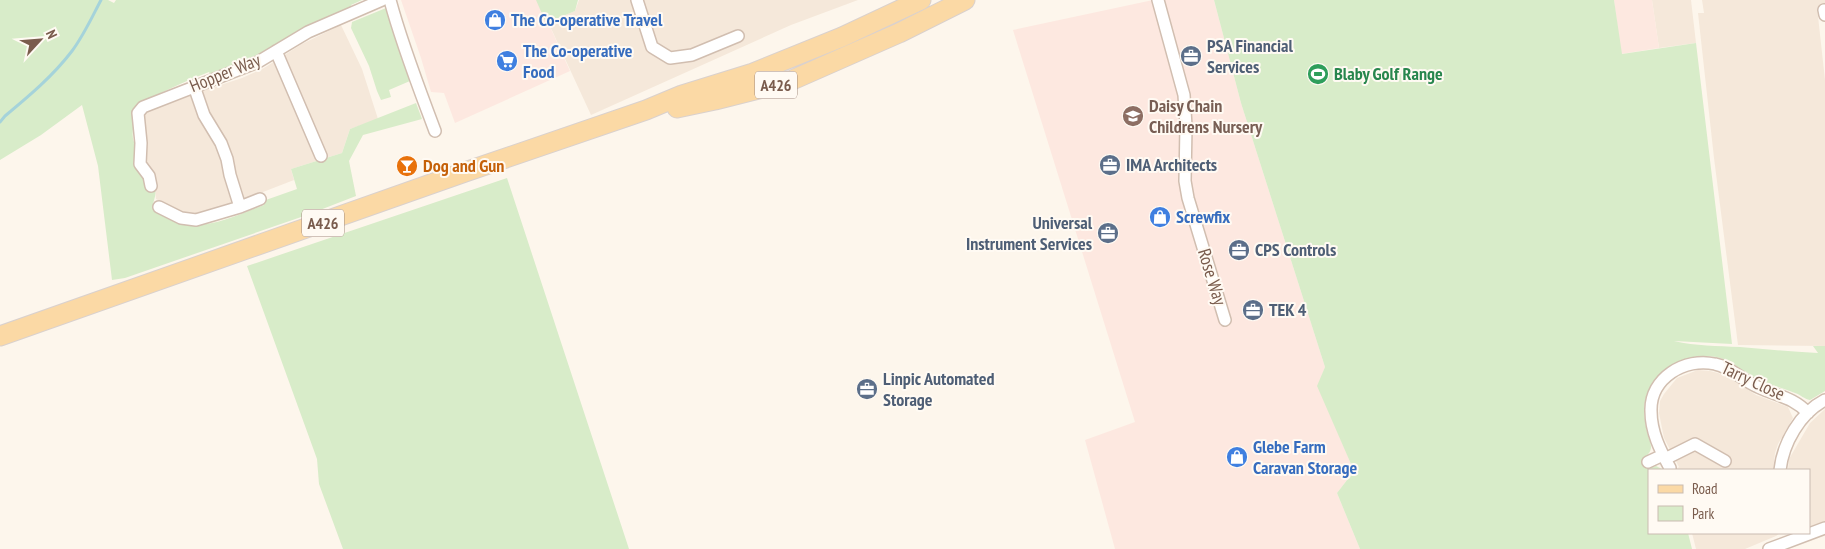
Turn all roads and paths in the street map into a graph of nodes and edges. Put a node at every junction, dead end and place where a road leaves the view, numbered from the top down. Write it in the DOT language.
graph roads {
  1 [pos="382,0"];
  2 [pos="390,0"];
  3 [pos="637,0"];
  4 [pos="921,0"];
  5 [pos="965,0"];
  6 [pos="1158,0"];
  7 [pos="1824,10"];
  8 [pos="1825,15"];
  9 [pos="738,36"];
  10 [pos="276,51"];
  11 [pos="194,86"];
  12 [pos="646,110"];
  13 [pos="435,131"];
  14 [pos="321,156"];
  15 [pos="151,186"];
  16 [pos="260,199"];
  17 [pos="159,206"];
  18 [pos="240,207"];
  19 [pos="1225,320"];
  20 [pos="0,336"];
  21 [pos="1825,400"];
  22 [pos="1808,413"];
  23 [pos="1666,460"];
  24 [pos="1724,461"];
  25 [pos="1648,462"];
  26 [pos="1780,469"];
  27 [pos="1825,528"];
  28 [pos="1810,532"];
  29 [pos="1792,536"];
  30 [pos="1769,549"];
  1 -- 10 [label="street, Hopper Way"];
  2 -- 13 [label="street"];
  3 -- 9 [label="street"];
  4 -- 12 [label="main road, A426"];
  5 -- 12 [label="main road, A426"];
  6 -- 19 [label="street, Rose Way"];
  7 -- 8 [label="street"];
  10 -- 11 [label="street, Hopper Way"];
  10 -- 14 [label="street"];
  11 -- 15 [label="street, Hopper Way"];
  11 -- 18 [label="street"];
  12 -- 20 [label="main road, A426"];
  16 -- 18 [label="street"];
  17 -- 18 [label="street"];
  21 -- 22 [label="street"];
  22 -- 23 [label="street, Tarry Close"];
  22 -- 26 [label="street"];
  23 -- 24 [label="street"];
  23 -- 25 [label="street"];
  27 -- 28 [label="street"];
  29 -- 30 [label="street"];
}
